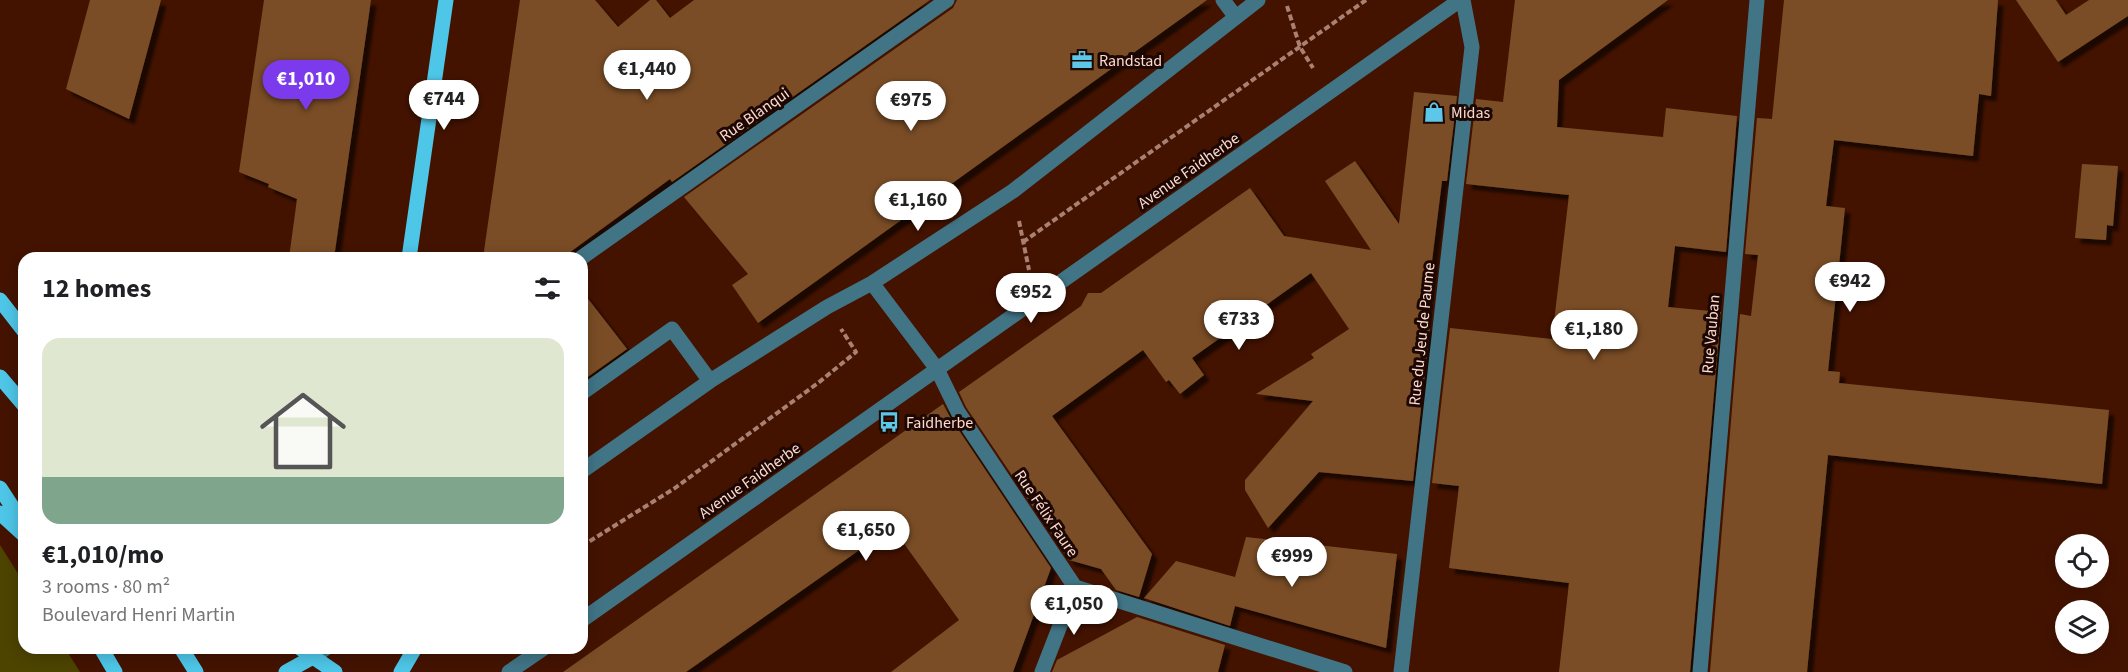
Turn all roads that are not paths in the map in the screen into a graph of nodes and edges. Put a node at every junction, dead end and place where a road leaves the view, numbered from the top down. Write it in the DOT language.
graph roads {
  1 [pos="446,0"];
  2 [pos="947,0"];
  3 [pos="1223,0"];
  4 [pos="1258,0"];
  5 [pos="1462,0"];
  6 [pos="1757,0"];
  7 [pos="1235,16"];
  8 [pos="410,252"];
  9 [pos="588,253"];
  10 [pos="872,283"];
  11 [pos="0,300"];
  12 [pos="18,323"];
  13 [pos="937,369"];
  14 [pos="0,377"];
  15 [pos="710,381"];
  16 [pos="588,389"];
  17 [pos="18,398"];
  18 [pos="588,467"];
  19 [pos="0,488"];
  20 [pos="0,513"];
  21 [pos="18,516"];
  22 [pos="18,530"];
  23 [pos="1075,587"];
  24 [pos="588,616"];
  25 [pos="105,654"];
  26 [pos="185,654"];
  27 [pos="305,654"];
  28 [pos="312,654"];
  29 [pos="412,654"];
  30 [pos="536,654"];
  31 [pos="116,672"];
  32 [pos="196,672"];
  33 [pos="286,672"];
  34 [pos="335,672"];
  35 [pos="401,672"];
  36 [pos="509,672"];
  37 [pos="1042,672"];
  38 [pos="1345,672"];
  39 [pos="1401,672"];
  40 [pos="1700,672"];
  1 -- 8 [label="main road"];
  2 -- 9 [label="street, Rue Blanqui"];
  3 -- 7 [label="street"];
  4 -- 7 [label="street"];
  5 -- 13 [label="street, Avenue Faidherbe"];
  5 -- 39 [label="street, Rue du Jeu de Paume"];
  6 -- 40 [label="street, Rue Vauban"];
  7 -- 10 [label="street"];
  10 -- 13 [label="street"];
  10 -- 15 [label="street"];
  11 -- 12 [label="main road"];
  13 -- 23 [label="street, Rue Félix Faure"];
  13 -- 24 [label="street, Avenue Faidherbe"];
  14 -- 17 [label="main road"];
  15 -- 16 [label="street"];
  15 -- 18 [label="street"];
  19 -- 21 [label="main road"];
  20 -- 22 [label="main road"];
  23 -- 37 [label="street"];
  23 -- 38 [label="street"];
  25 -- 31 [label="main road"];
  26 -- 32 [label="main road"];
  27 -- 33 [label="main road"];
  28 -- 34 [label="main road"];
  29 -- 35 [label="main road"];
  30 -- 36 [label="street"];
}
